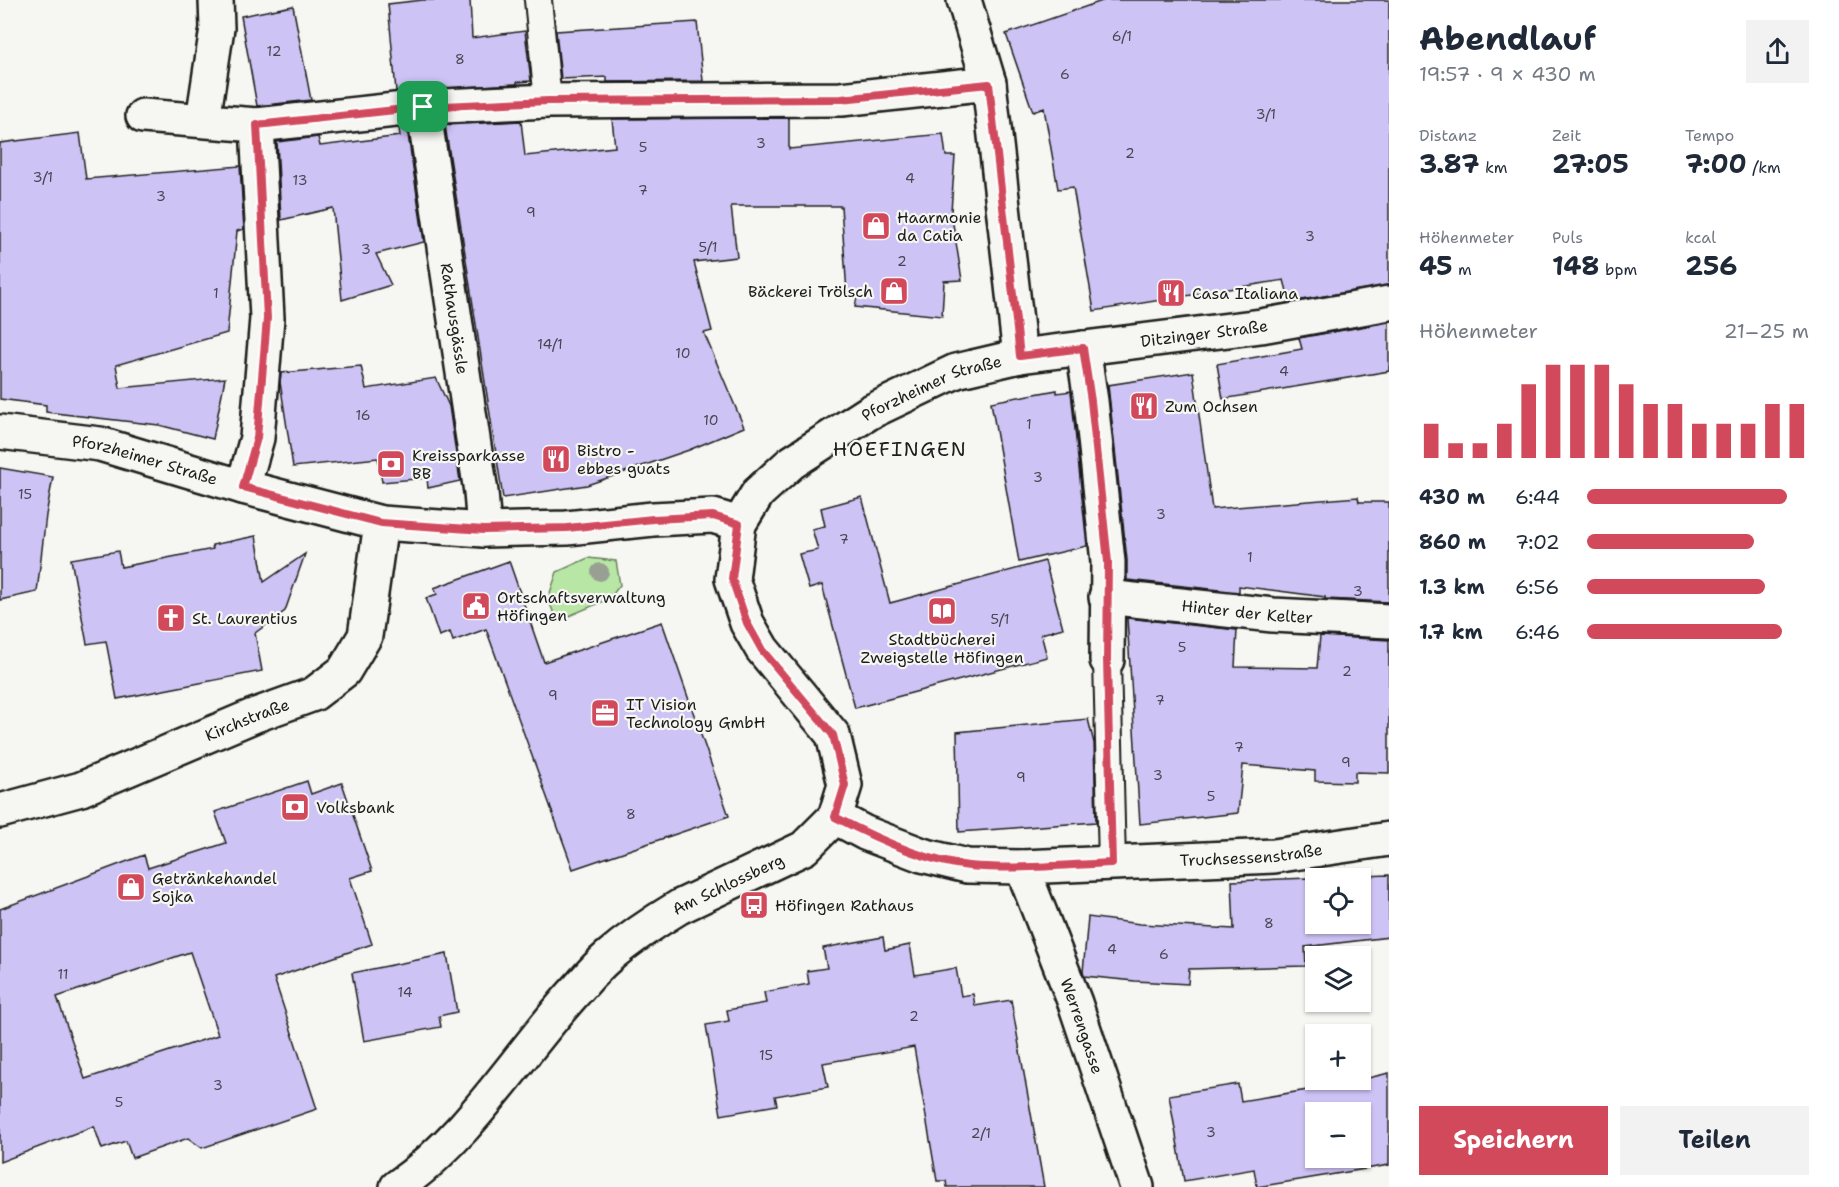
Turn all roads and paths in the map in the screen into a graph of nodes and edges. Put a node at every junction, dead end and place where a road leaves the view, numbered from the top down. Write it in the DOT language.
graph roads {
  1 [pos="216,0"];
  2 [pos="538,0"];
  3 [pos="964,0"];
  4 [pos="989,84"];
  5 [pos="548,101"];
  6 [pos="423,107"];
  7 [pos="143,116"];
  8 [pos="203,120"];
  9 [pos="257,125"];
  10 [pos="1389,303"];
  11 [pos="1083,348"];
  12 [pos="1020,356"];
  13 [pos="0,432"];
  14 [pos="243,487"];
  15 [pos="381,523"];
  16 [pos="739,524"];
  17 [pos="484,530"];
  18 [pos="1106,597"];
  19 [pos="1389,621"];
  20 [pos="1107,660"];
  21 [pos="0,811"];
  22 [pos="835,817"];
  23 [pos="1389,839"];
  24 [pos="1112,863"];
  25 [pos="1022,867"];
  26 [pos="397,1187"];
  27 [pos="1137,1187"];
  1 -- 8 [label="street"];
  2 -- 5 [label="lane"];
  3 -- 4 [label="street"];
  4 -- 5 [label="street"];
  4 -- 12 [label="street"];
  5 -- 6 [label="street"];
  6 -- 9 [label="street"];
  6 -- 17 [label="street, Rathausgässle"];
  7 -- 8 [label="street"];
  8 -- 9 [label="street"];
  9 -- 14 [label="street"];
  10 -- 11 [label="street, Ditzinger Straße"];
  11 -- 12 [label="street, Ditzinger Straße"];
  11 -- 18 [label="street"];
  12 -- 16 [label="street, Pforzheimer Straße"];
  13 -- 14 [label="street, Pforzheimer Straße"];
  14 -- 15 [label="street, Pforzheimer Straße"];
  15 -- 17 [label="street, Pforzheimer Straße"];
  15 -- 21 [label="street, Kirchstraße"];
  16 -- 17 [label="street, Pforzheimer Straße"];
  16 -- 22 [label="street, Am Schlossberg"];
  18 -- 19 [label="street, Hinter der Kelter"];
  18 -- 20 [label="street"];
  20 -- 24 [label="lane"];
  22 -- 25 [label="street, Truchsessenstraße"];
  22 -- 26 [label="street, Am Schlossberg"];
  23 -- 24 [label="street, Truchsessenstraße"];
  24 -- 25 [label="street, Truchsessenstraße"];
  25 -- 27 [label="street, Werrengasse"];
}
